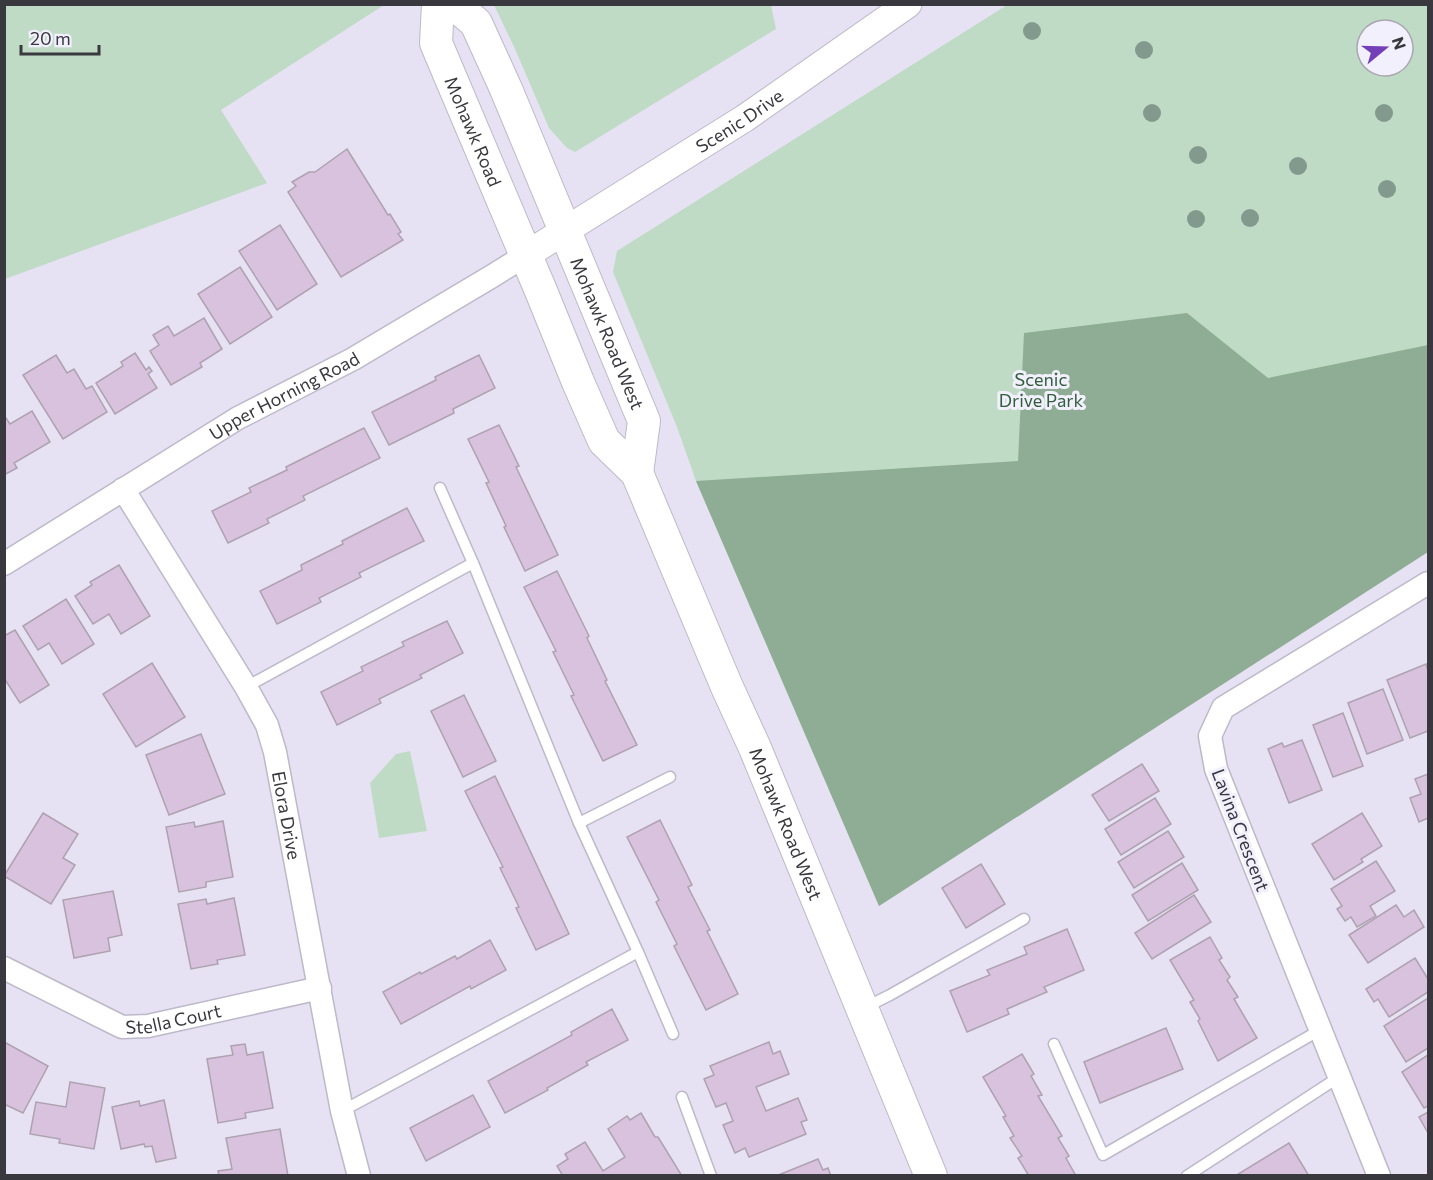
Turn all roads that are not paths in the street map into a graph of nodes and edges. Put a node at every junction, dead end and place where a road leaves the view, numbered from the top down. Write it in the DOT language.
graph roads {
  1 [pos="438,4"];
  2 [pos="454,4"];
  3 [pos="908,4"];
  4 [pos="565,230"];
  5 [pos="526,255"];
  6 [pos="637,473"];
  7 [pos="440,488"];
  8 [pos="123,489"];
  9 [pos="473,563"];
  10 [pos="4,564"];
  11 [pos="1428,583"];
  12 [pos="246,687"];
  13 [pos="670,777"];
  14 [pos="579,823"];
  15 [pos="1024,918"];
  16 [pos="638,952"];
  17 [pos="4,968"];
  18 [pos="320,988"];
  19 [pos="863,1008"];
  20 [pos="1320,1030"];
  21 [pos="673,1034"];
  22 [pos="1054,1044"];
  23 [pos="1339,1077"];
  24 [pos="682,1097"];
  25 [pos="342,1111"];
  26 [pos="359,1176"];
  27 [pos="711,1176"];
  28 [pos="932,1176"];
  29 [pos="1187,1176"];
  30 [pos="1379,1176"];
  1 -- 5 [label="main road, Mohawk Road"];
  2 -- 4 [label="main road"];
  3 -- 4 [label="street, Scenic Drive"];
  4 -- 5 [label="street, Upper Horning Road"];
  4 -- 6 [label="main road, Mohawk Road West"];
  5 -- 6 [label="main road, Mohawk Road West"];
  5 -- 8 [label="street, Upper Horning Road"];
  6 -- 19 [label="main road, Mohawk Road West"];
  7 -- 9 [label="lane"];
  8 -- 10 [label="street, Upper Horning Road"];
  8 -- 12 [label="street, Elora Drive"];
  9 -- 12 [label="lane"];
  9 -- 14 [label="lane"];
  11 -- 20 [label="street, Lavina Crescent"];
  12 -- 18 [label="street, Elora Drive"];
  13 -- 14 [label="lane"];
  14 -- 16 [label="lane"];
  15 -- 19 [label="lane"];
  16 -- 21 [label="lane"];
  16 -- 25 [label="lane"];
  17 -- 18 [label="street, Stella Court"];
  18 -- 25 [label="street, Elora Drive"];
  19 -- 28 [label="main road, Mohawk Road West"];
  20 -- 22 [label="lane"];
  20 -- 23 [label="street, Lavina Crescent"];
  23 -- 29 [label="lane"];
  23 -- 30 [label="street, Lavina Crescent"];
  24 -- 27 [label="lane"];
  25 -- 26 [label="street, Elora Drive"];
}
